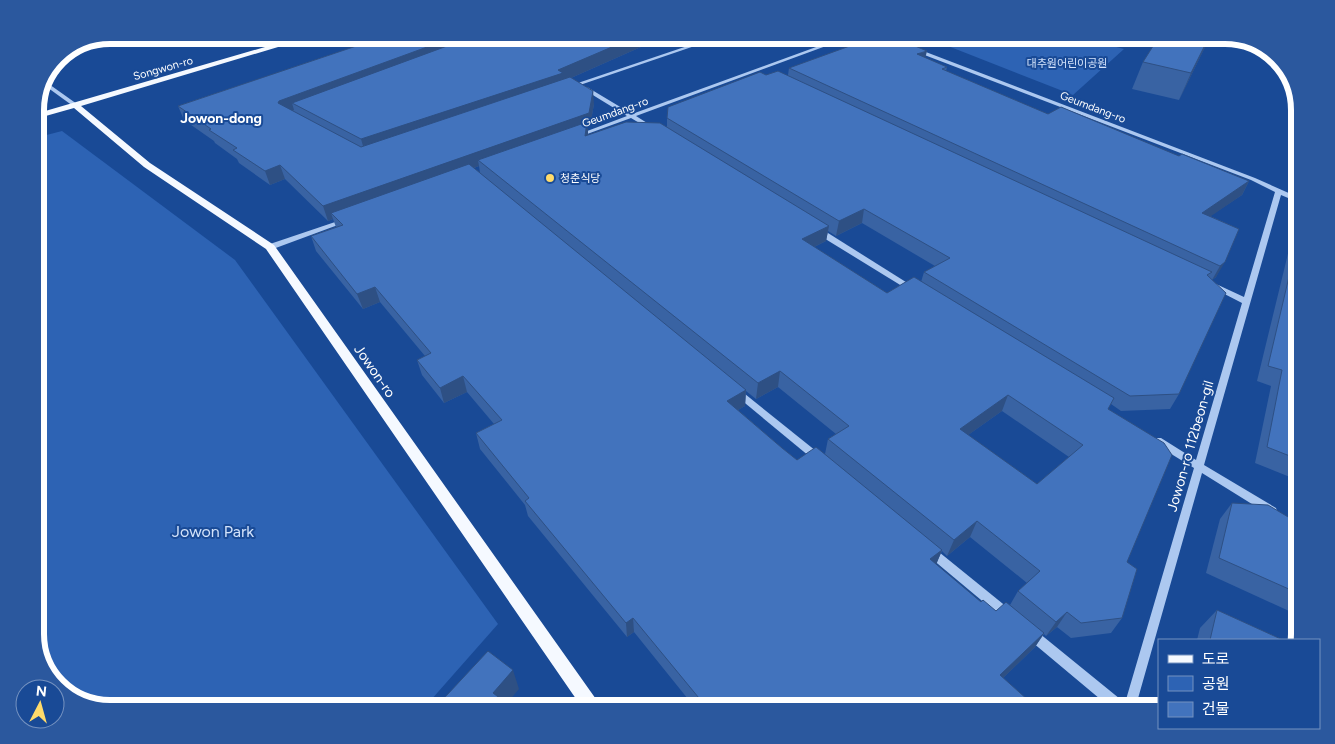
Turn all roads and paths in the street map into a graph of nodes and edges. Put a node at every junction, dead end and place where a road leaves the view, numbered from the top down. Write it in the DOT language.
graph roads {
  1 [pos="284,44"];
  2 [pos="698,44"];
  3 [pos="830,44"];
  4 [pos="905,46"];
  5 [pos="759,71"];
  6 [pos="768,75"];
  7 [pos="578,84"];
  8 [pos="49,85"];
  9 [pos="569,87"];
  10 [pos="75,106"];
  11 [pos="44,115"];
  12 [pos="633,116"];
  13 [pos="658,132"];
  14 [pos="571,138"];
  15 [pos="1279,190"];
  16 [pos="1291,196"];
  17 [pos="353,217"];
  18 [pos="810,226"];
  19 [pos="270,247"];
  20 [pos="1201,281"];
  21 [pos="920,294"];
  22 [pos="1247,302"];
  23 [pos="732,388"];
  24 [pos="1148,434"];
  25 [pos="824,463"];
  26 [pos="1198,466"];
  27 [pos="1283,518"];
  28 [pos="924,545"];
  29 [pos="588,700"];
  30 [pos="1111,700"];
  31 [pos="1132,700"];
  1 -- 10 [label="main road, Songwon-ro"];
  2 -- 7 [label="street"];
  3 -- 5 [label="street, Geumdang-ro"];
  4 -- 15 [label="street, Geumdang-ro"];
  5 -- 6 [label="street"];
  5 -- 12 [label="street, Geumdang-ro"];
  7 -- 9 [label="street"];
  7 -- 12 [label="street"];
  8 -- 10 [label="street"];
  10 -- 11 [label="main road, Songwon-ro"];
  10 -- 19 [label="main road, Jowon-ro"];
  12 -- 13 [label="street"];
  12 -- 14 [label="street, Geumdang-ro"];
  15 -- 16 [label="street, Geumdang-ro"];
  15 -- 22 [label="street, Jowon-ro 112beon-gil"];
  17 -- 19 [label="street"];
  18 -- 21 [label="street"];
  19 -- 29 [label="main road, Jowon-ro"];
  20 -- 22 [label="street"];
  22 -- 26 [label="street, Jowon-ro 112beon-gil"];
  23 -- 25 [label="street"];
  24 -- 26 [label="street"];
  26 -- 27 [label="street"];
  26 -- 31 [label="street, Jowon-ro 112beon-gil"];
  28 -- 30 [label="street"];
}
